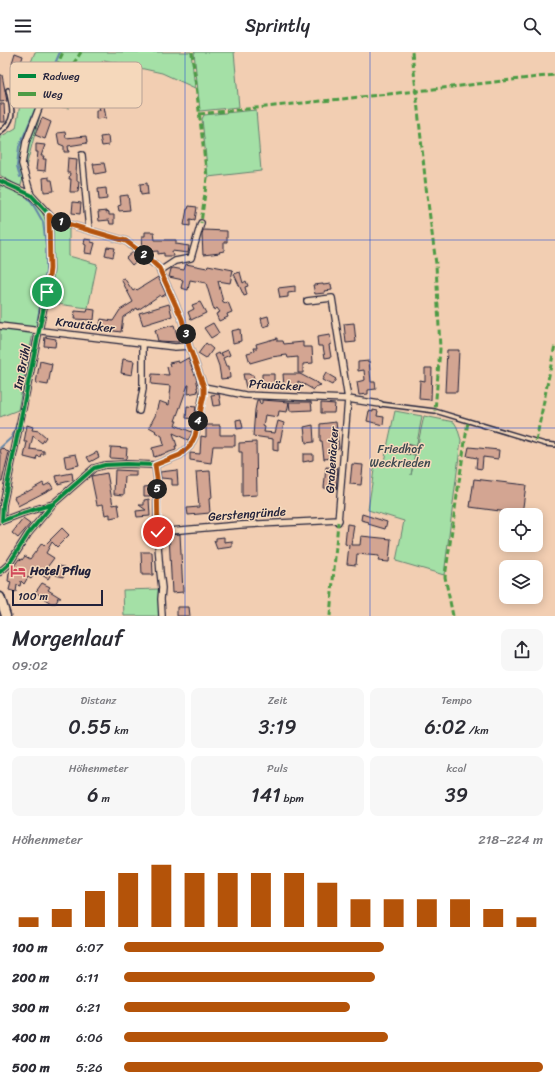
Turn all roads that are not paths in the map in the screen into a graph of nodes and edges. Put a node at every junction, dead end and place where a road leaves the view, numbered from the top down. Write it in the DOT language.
graph roads {
  1 [pos="8,90"];
  2 [pos="10,100"];
  3 [pos="12,108"];
  4 [pos="39,108"];
  5 [pos="0,132"];
  6 [pos="82,155"];
  7 [pos="0,181"];
  8 [pos="31,194"];
  9 [pos="49,215"];
  10 [pos="201,223"];
  11 [pos="89,230"];
  12 [pos="160,271"];
  13 [pos="307,301"];
  14 [pos="0,326"];
  15 [pos="39,331"];
  16 [pos="143,343"];
  17 [pos="189,346"];
  18 [pos="204,387"];
  19 [pos="348,399"];
  20 [pos="380,404"];
  21 [pos="139,411"];
  22 [pos="555,445"];
  23 [pos="155,465"];
  24 [pos="53,504"];
  25 [pos="338,521"];
  26 [pos="1,522"];
  27 [pos="158,532"];
  28 [pos="0,572"];
  29 [pos="0,597"];
  30 [pos="6,616"];
  31 [pos="162,616"];
  1 -- 2 [label="lane"];
  3 -- 5 [label="lane"];
  4 -- 8 [label="street"];
  6 -- 11 [label="street"];
  7 -- 8 [label="street"];
  8 -- 9 [label="street"];
  9 -- 11 [label="street"];
  9 -- 15 [label="street, Im Brühl"];
  10 -- 12 [label="street"];
  11 -- 12 [label="street"];
  12 -- 17 [label="street"];
  13 -- 19 [label="street"];
  14 -- 15 [label="street, Krautäcker"];
  15 -- 16 [label="street, Krautäcker"];
  15 -- 26 [label="street, Im Brühl"];
  16 -- 17 [label="street, Krautäcker"];
  16 -- 21 [label="street"];
  17 -- 18 [label="street"];
  18 -- 19 [label="street, Pfauäcker"];
  18 -- 23 [label="street"];
  19 -- 20 [label="street, Pfauäcker"];
  19 -- 25 [label="street, Grabenäcker"];
  20 -- 22 [label="lane"];
  23 -- 24 [label="street"];
  23 -- 27 [label="street"];
  24 -- 26 [label="street, Im Brühl"];
  24 -- 28 [label="street"];
  25 -- 27 [label="street, Gerstengründe"];
  27 -- 31 [label="street"];
  29 -- 30 [label="main road"];
}
